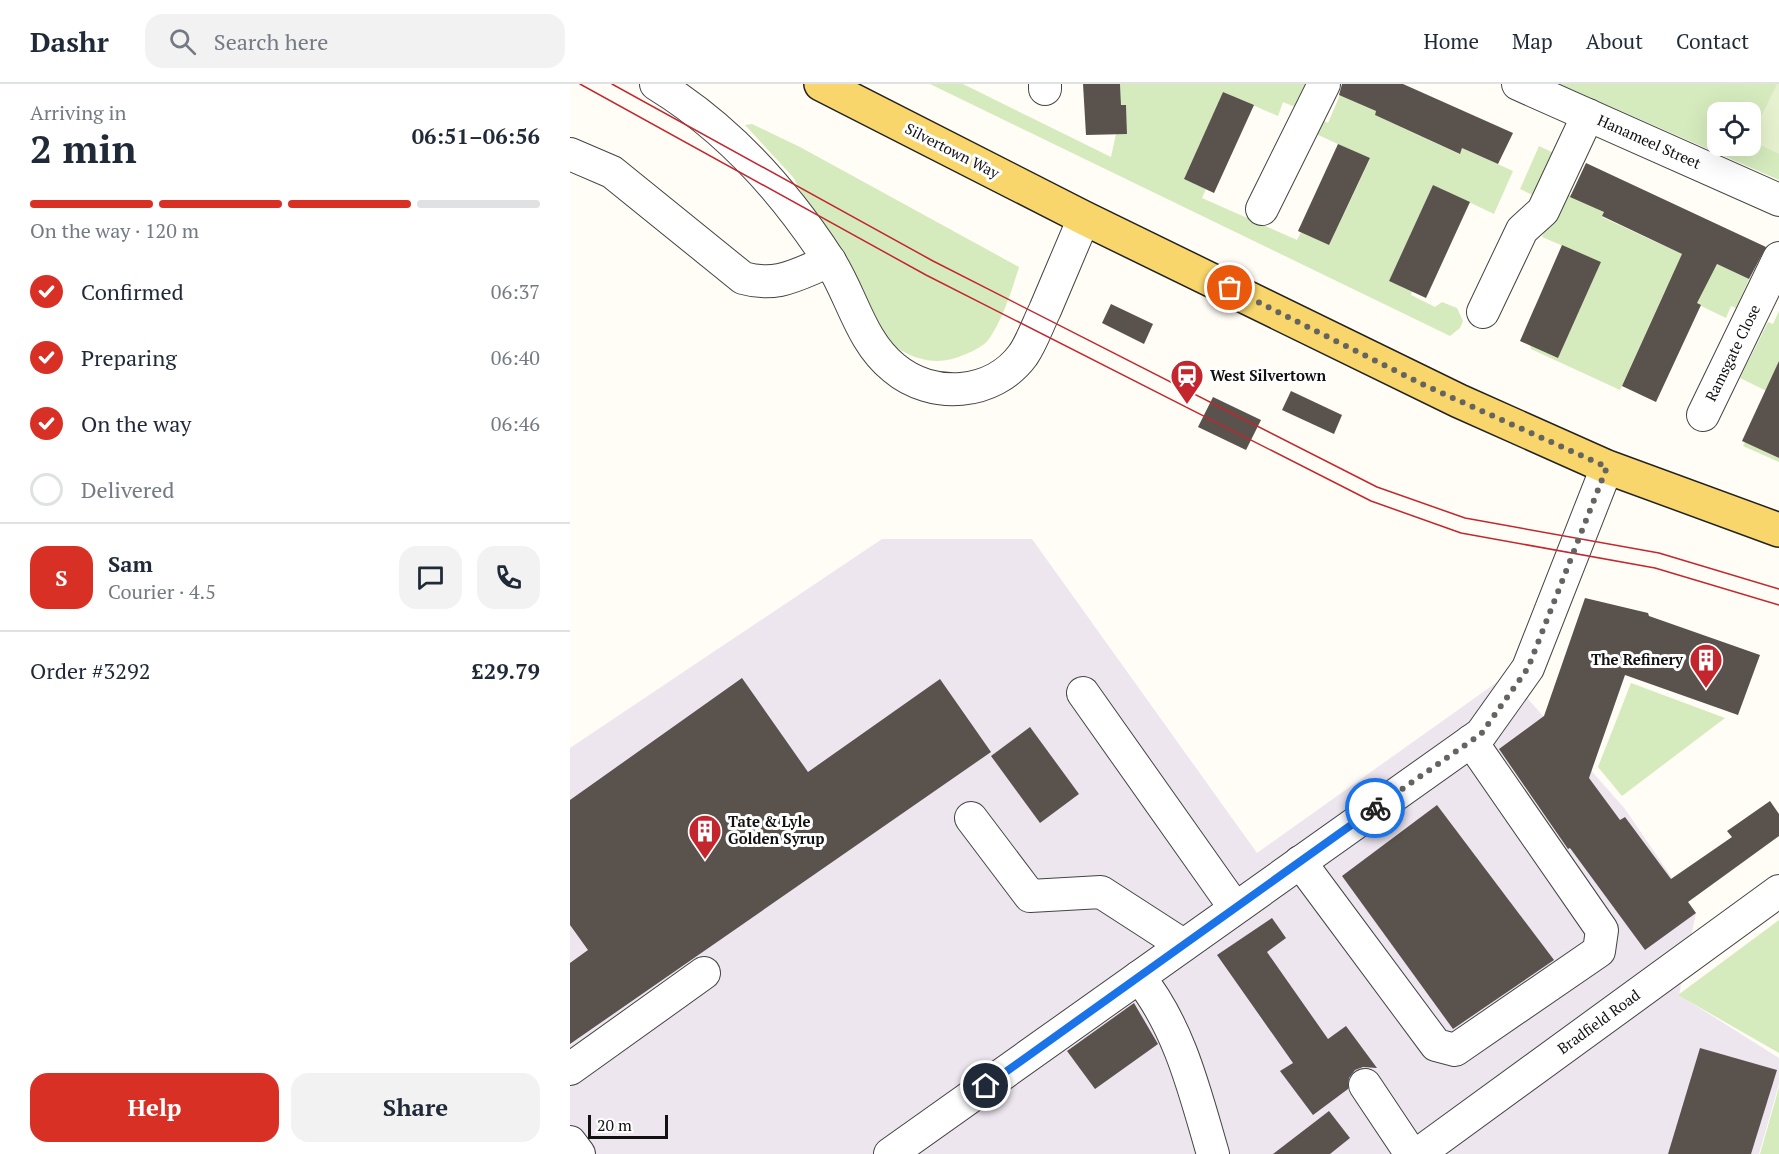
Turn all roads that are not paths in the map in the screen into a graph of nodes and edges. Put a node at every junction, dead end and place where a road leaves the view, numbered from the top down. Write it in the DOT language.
graph roads {
  1 [pos="656,84"];
  2 [pos="821,84"];
  3 [pos="1324,84"];
  4 [pos="1518,84"];
  5 [pos="1588,115"];
  6 [pos="570,154"];
  7 [pos="1779,200"];
  8 [pos="1263,209"];
  9 [pos="1083,218"];
  10 [pos="1779,258"];
  11 [pos="830,261"];
  12 [pos="1483,312"];
  13 [pos="1703,416"];
  14 [pos="1607,467"];
  15 [pos="1779,530"];
  16 [pos="1083,693"];
  17 [pos="1471,741"];
  18 [pos="971,818"];
  19 [pos="1300,862"];
  20 [pos="1779,891"];
  21 [pos="1235,908"];
  22 [pos="1183,945"];
  23 [pos="704,973"];
  24 [pos="1139,977"];
  25 [pos="570,1069"];
  26 [pos="1365,1085"];
  27 [pos="570,1142"];
  28 [pos="579,1154"];
  29 [pos="890,1154"];
  30 [pos="1213,1154"];
  31 [pos="1412,1154"];
  32 [pos="1418,1154"];
  1 -- 11 [label="street"];
  2 -- 9 [label="main road, Silvertown Way"];
  3 -- 8 [label="street"];
  4 -- 5 [label="street, Hanameel Street"];
  5 -- 7 [label="street, Hanameel Street"];
  5 -- 12 [label="street"];
  6 -- 11 [label="street"];
  9 -- 11 [label="street"];
  9 -- 14 [label="main road, Silvertown Way"];
  10 -- 13 [label="street, Ramsgate Close"];
  14 -- 15 [label="main road, Silvertown Way"];
  14 -- 17 [label="street"];
  16 -- 21 [label="street"];
  17 -- 19 [label="street"];
  17 -- 19 [label="street"];
  18 -- 22 [label="street"];
  19 -- 21 [label="street"];
  20 -- 32 [label="street, Bradfield Road"];
  21 -- 22 [label="street"];
  22 -- 24 [label="street"];
  23 -- 25 [label="street"];
  24 -- 29 [label="street"];
  24 -- 30 [label="street"];
  26 -- 31 [label="street"];
  27 -- 28 [label="street"];
}
